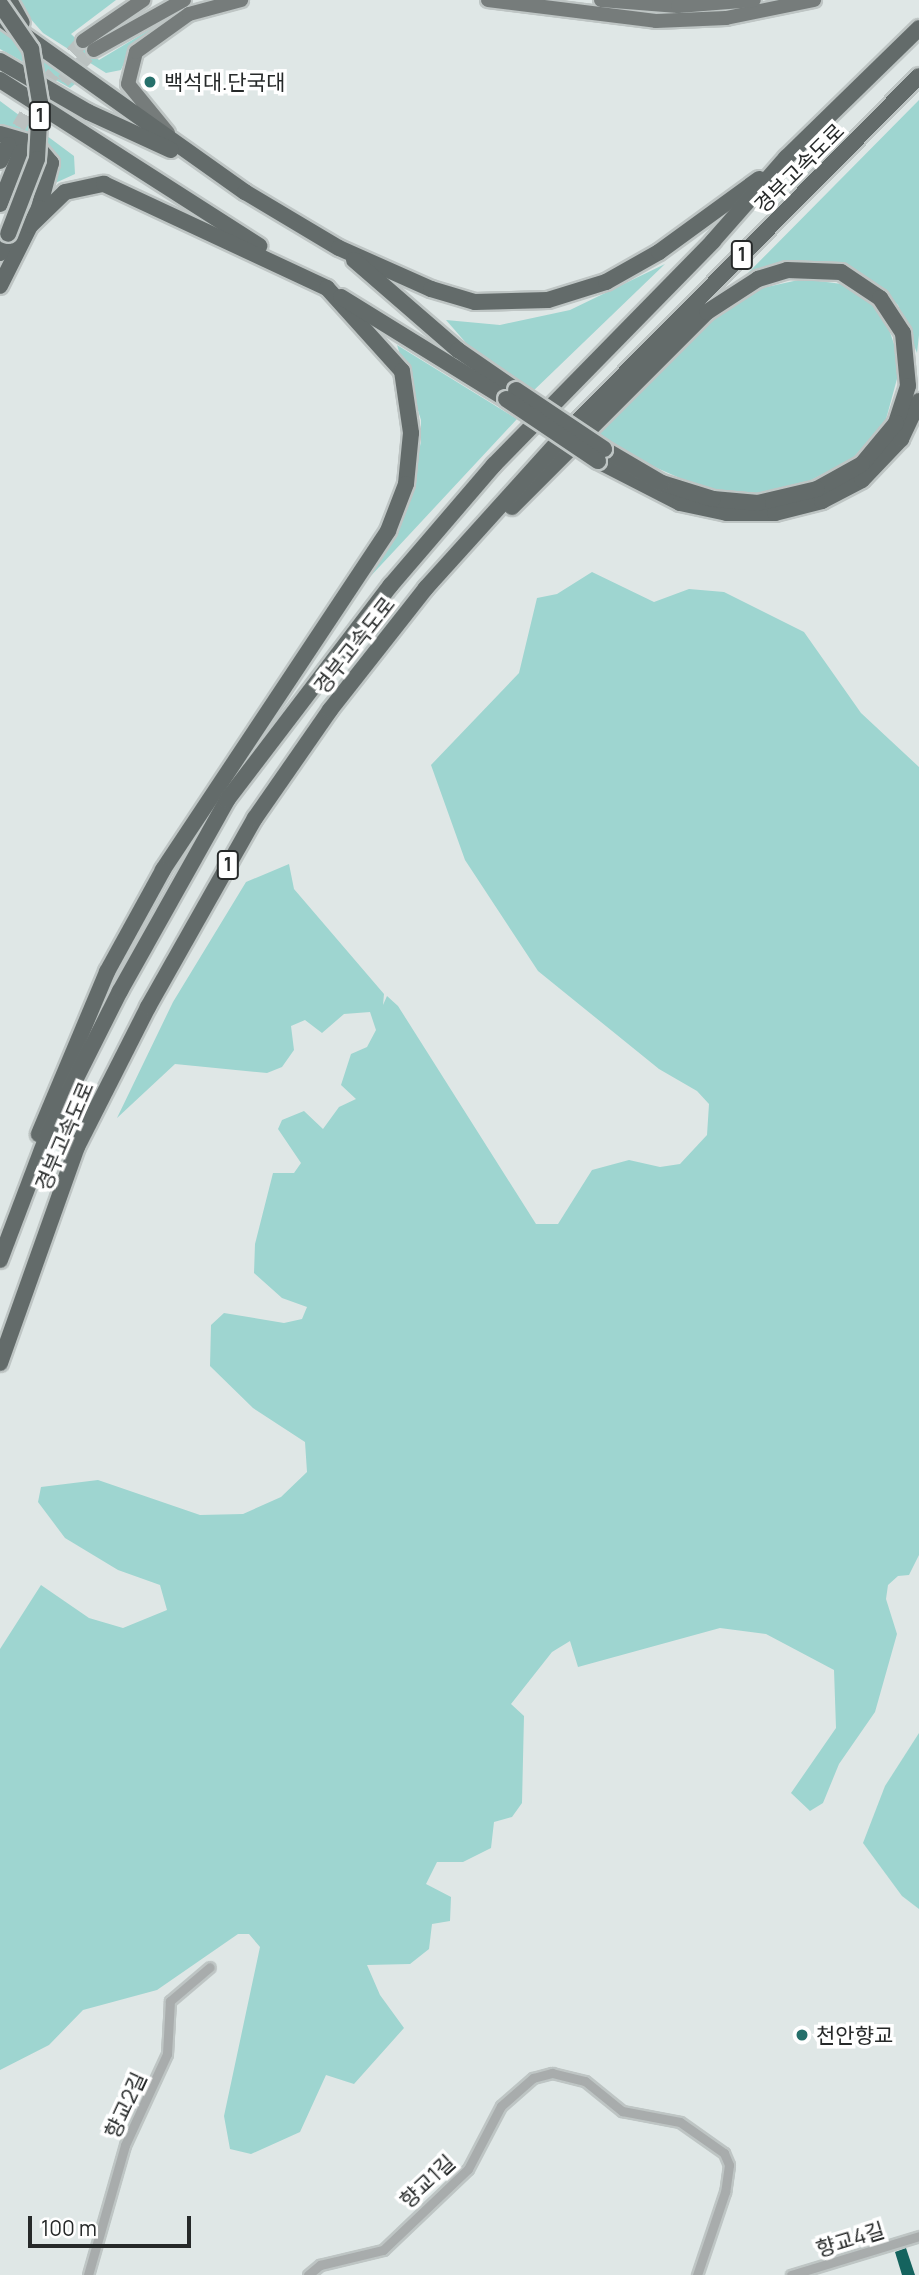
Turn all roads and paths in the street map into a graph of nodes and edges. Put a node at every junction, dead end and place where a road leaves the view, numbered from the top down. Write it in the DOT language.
graph roads {
  1 [pos="9,0"];
  2 [pos="143,0"];
  3 [pos="184,0"];
  4 [pos="241,0"];
  5 [pos="488,0"];
  6 [pos="601,0"];
  7 [pos="754,0"];
  8 [pos="814,0"];
  9 [pos="0,4"];
  10 [pos="0,18"];
  11 [pos="919,28"];
  12 [pos="43,45"];
  13 [pos="0,61"];
  14 [pos="919,76"];
  15 [pos="0,79"];
  16 [pos="0,87"];
  17 [pos="36,106"];
  18 [pos="7,146"];
  19 [pos="786,158"];
  20 [pos="193,160"];
  21 [pos="0,161"];
  22 [pos="0,204"];
  23 [pos="31,225"];
  24 [pos="339,248"];
  25 [pos="0,253"];
  26 [pos="0,286"];
  27 [pos="327,288"];
  28 [pos="511,394"];
  29 [pos="919,401"];
  30 [pos="601,455"];
  31 [pos="426,588"];
  32 [pos="0,1249"];
  33 [pos="0,1260"];
  34 [pos="0,1363"];
  35 [pos="210,1967"];
  36 [pos="919,2236"];
  37 [pos="88,2275"];
  38 [pos="308,2275"];
  39 [pos="697,2275"];
  40 [pos="791,2275"];
  1 -- 12 [label="highway"];
  2 -- 3 [label="main road"];
  4 -- 20 [label="main road"];
  5 -- 8 [label="main road"];
  6 -- 7 [label="main road"];
  9 -- 25 [label="highway, 1, bridge"];
  10 -- 12 [label="highway"];
  11 -- 19 [label="highway, 경부고속도로 / 1"];
  12 -- 20 [label="highway"];
  13 -- 20 [label="highway"];
  14 -- 31 [label="highway, 경부고속도로 / 1"];
  15 -- 17 [label="highway"];
  16 -- 17 [label="highway"];
  17 -- 27 [label="highway"];
  18 -- 21 [label="highway"];
  18 -- 22 [label="highway"];
  18 -- 23 [label="highway"];
  19 -- 24 [label="highway"];
  19 -- 33 [label="highway, 경부고속도로 / 1"];
  20 -- 24 [label="highway"];
  23 -- 26 [label="highway"];
  23 -- 27 [label="highway"];
  24 -- 28 [label="highway"];
  27 -- 28 [label="highway"];
  27 -- 32 [label="highway"];
  28 -- 30 [label="highway, bridge"];
  29 -- 30 [label="highway"];
  30 -- 31 [label="highway"];
  31 -- 34 [label="highway, 경부고속도로 / 1"];
  35 -- 37 [label="street, 향교2길"];
  36 -- 40 [label="street, 향교4길"];
  38 -- 39 [label="street, 향교1길"];
}
